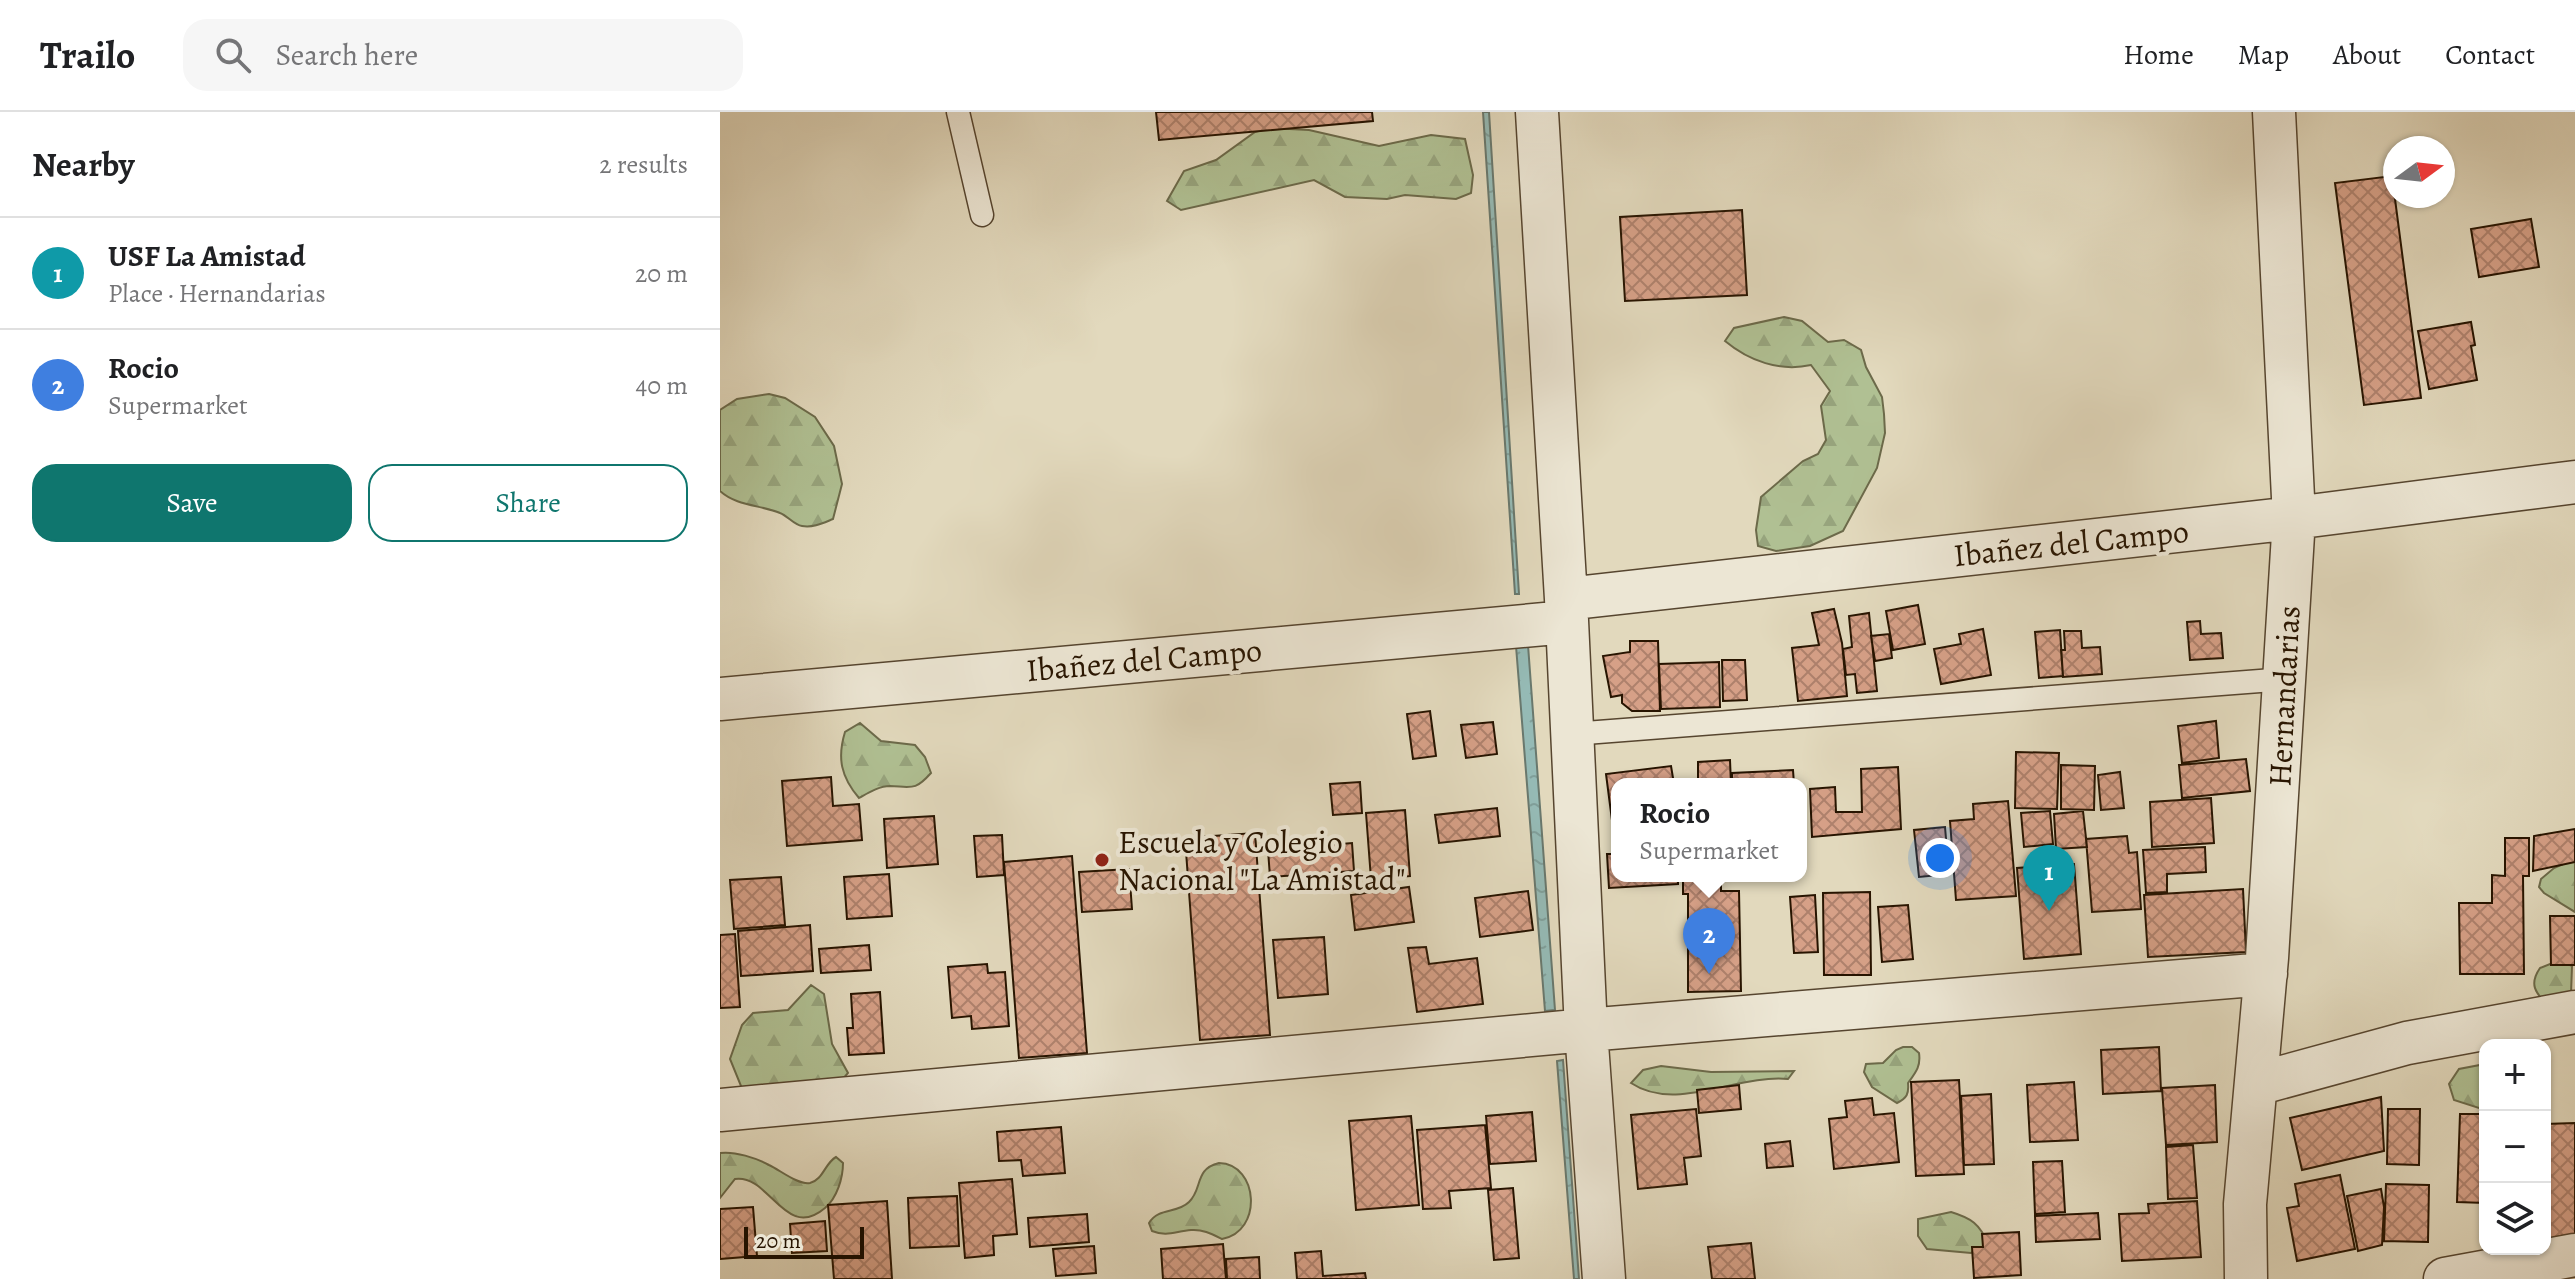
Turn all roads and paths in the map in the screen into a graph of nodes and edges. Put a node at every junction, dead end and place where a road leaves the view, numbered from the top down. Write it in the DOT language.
graph roads {
  1 [pos="958,112"];
  2 [pos="1537,112"];
  3 [pos="2274,112"];
  4 [pos="982,215"];
  5 [pos="2575,482"];
  6 [pos="2294,518"];
  7 [pos="1567,610"];
  8 [pos="2286,679"];
  9 [pos="720,699"];
  10 [pos="1572,734"];
  11 [pos="2266,974"];
  12 [pos="2575,1012"];
  13 [pos="1586,1030"];
  14 [pos="2257,1084"];
  15 [pos="720,1110"];
  16 [pos="2575,1255"];
  17 [pos="1604,1279"];
  18 [pos="2246,1279"];
  19 [pos="2445,1279"];
  1 -- 4 [label="lane"];
  2 -- 7 [label="street"];
  3 -- 6 [label="street, Hernandarias"];
  5 -- 6 [label="street, Ibañez del Campo"];
  6 -- 7 [label="street, Ibañez del Campo"];
  6 -- 8 [label="street, Hernandarias"];
  7 -- 9 [label="street, Ibañez del Campo"];
  7 -- 10 [label="street"];
  8 -- 10 [label="lane"];
  8 -- 11 [label="street, Hernandarias"];
  10 -- 13 [label="street"];
  11 -- 13 [label="street"];
  11 -- 14 [label="street, Hernandarias"];
  12 -- 14 [label="street"];
  13 -- 15 [label="street"];
  13 -- 17 [label="street"];
  14 -- 18 [label="street, Hernandarias"];
  16 -- 19 [label="street"];
}
